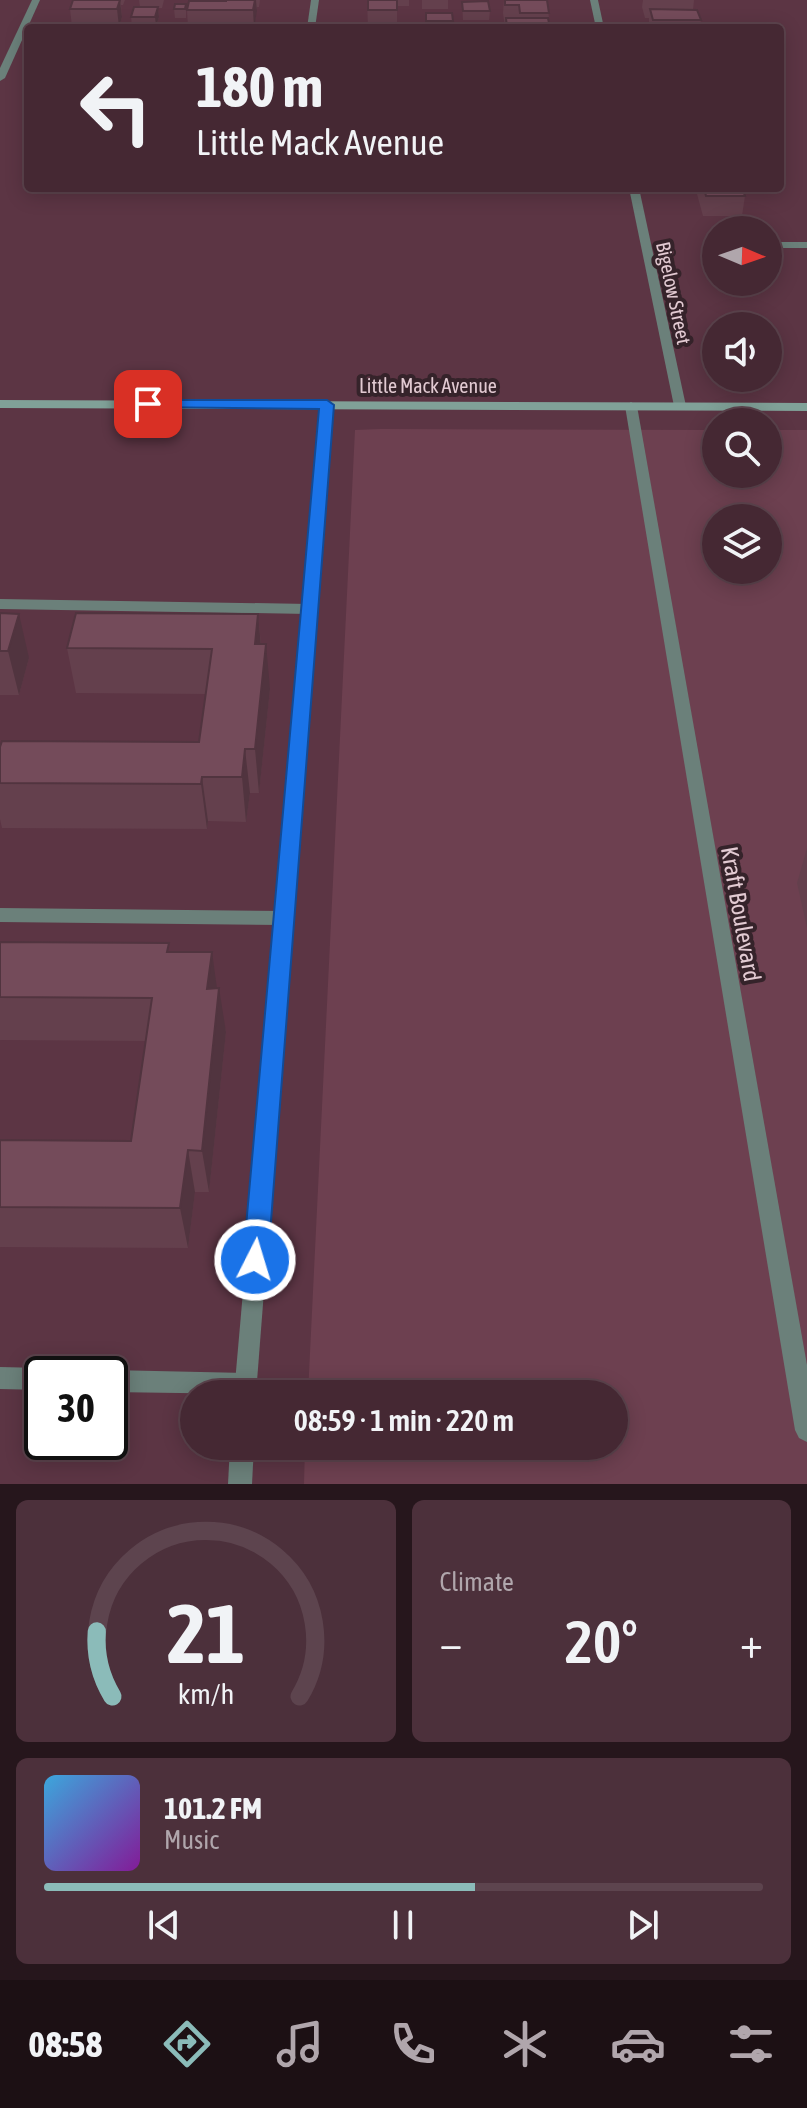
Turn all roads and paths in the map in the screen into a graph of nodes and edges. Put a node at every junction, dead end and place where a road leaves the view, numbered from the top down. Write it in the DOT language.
graph roads {
  1 [pos="36,0"];
  2 [pos="315,0"];
  3 [pos="594,0"];
  4 [pos="25,24"];
  5 [pos="312,24"];
  6 [pos="599,24"];
  7 [pos="24,26"];
  8 [pos="15,45"];
  9 [pos="24,45"];
  10 [pos="0,78"];
  11 [pos="635,192"];
  12 [pos="782,245"];
  13 [pos="807,245"];
  14 [pos="0,404"];
  15 [pos="327,405"];
  16 [pos="631,406"];
  17 [pos="680,406"];
  18 [pos="807,407"];
  19 [pos="0,604"];
  20 [pos="309,609"];
  21 [pos="0,915"];
  22 [pos="283,918"];
  23 [pos="0,1378"];
  24 [pos="24,1379"];
  25 [pos="246,1380"];
  26 [pos="128,1382"];
  27 [pos="180,1385"];
  28 [pos="807,1430"];
  29 [pos="241,1460"];
  30 [pos="240,1484"];
  1 -- 4 [label="street"];
  2 -- 5 [label="street"];
  3 -- 6 [label="street"];
  7 -- 8 [label="street"];
  8 -- 9 [label="street"];
  8 -- 10 [label="street"];
  11 -- 17 [label="street, Bigelow Street"];
  12 -- 13 [label="street"];
  14 -- 15 [label="main road, Little Mack Avenue"];
  15 -- 16 [label="main road, Little Mack Avenue"];
  15 -- 20 [label="street"];
  16 -- 17 [label="main road, Little Mack Avenue"];
  16 -- 28 [label="street, Kraft Boulevard"];
  17 -- 18 [label="main road, Little Mack Avenue"];
  19 -- 20 [label="street"];
  20 -- 22 [label="street"];
  21 -- 22 [label="street"];
  22 -- 25 [label="street"];
  23 -- 24 [label="street"];
  26 -- 27 [label="street"];
  29 -- 30 [label="street"];
}
